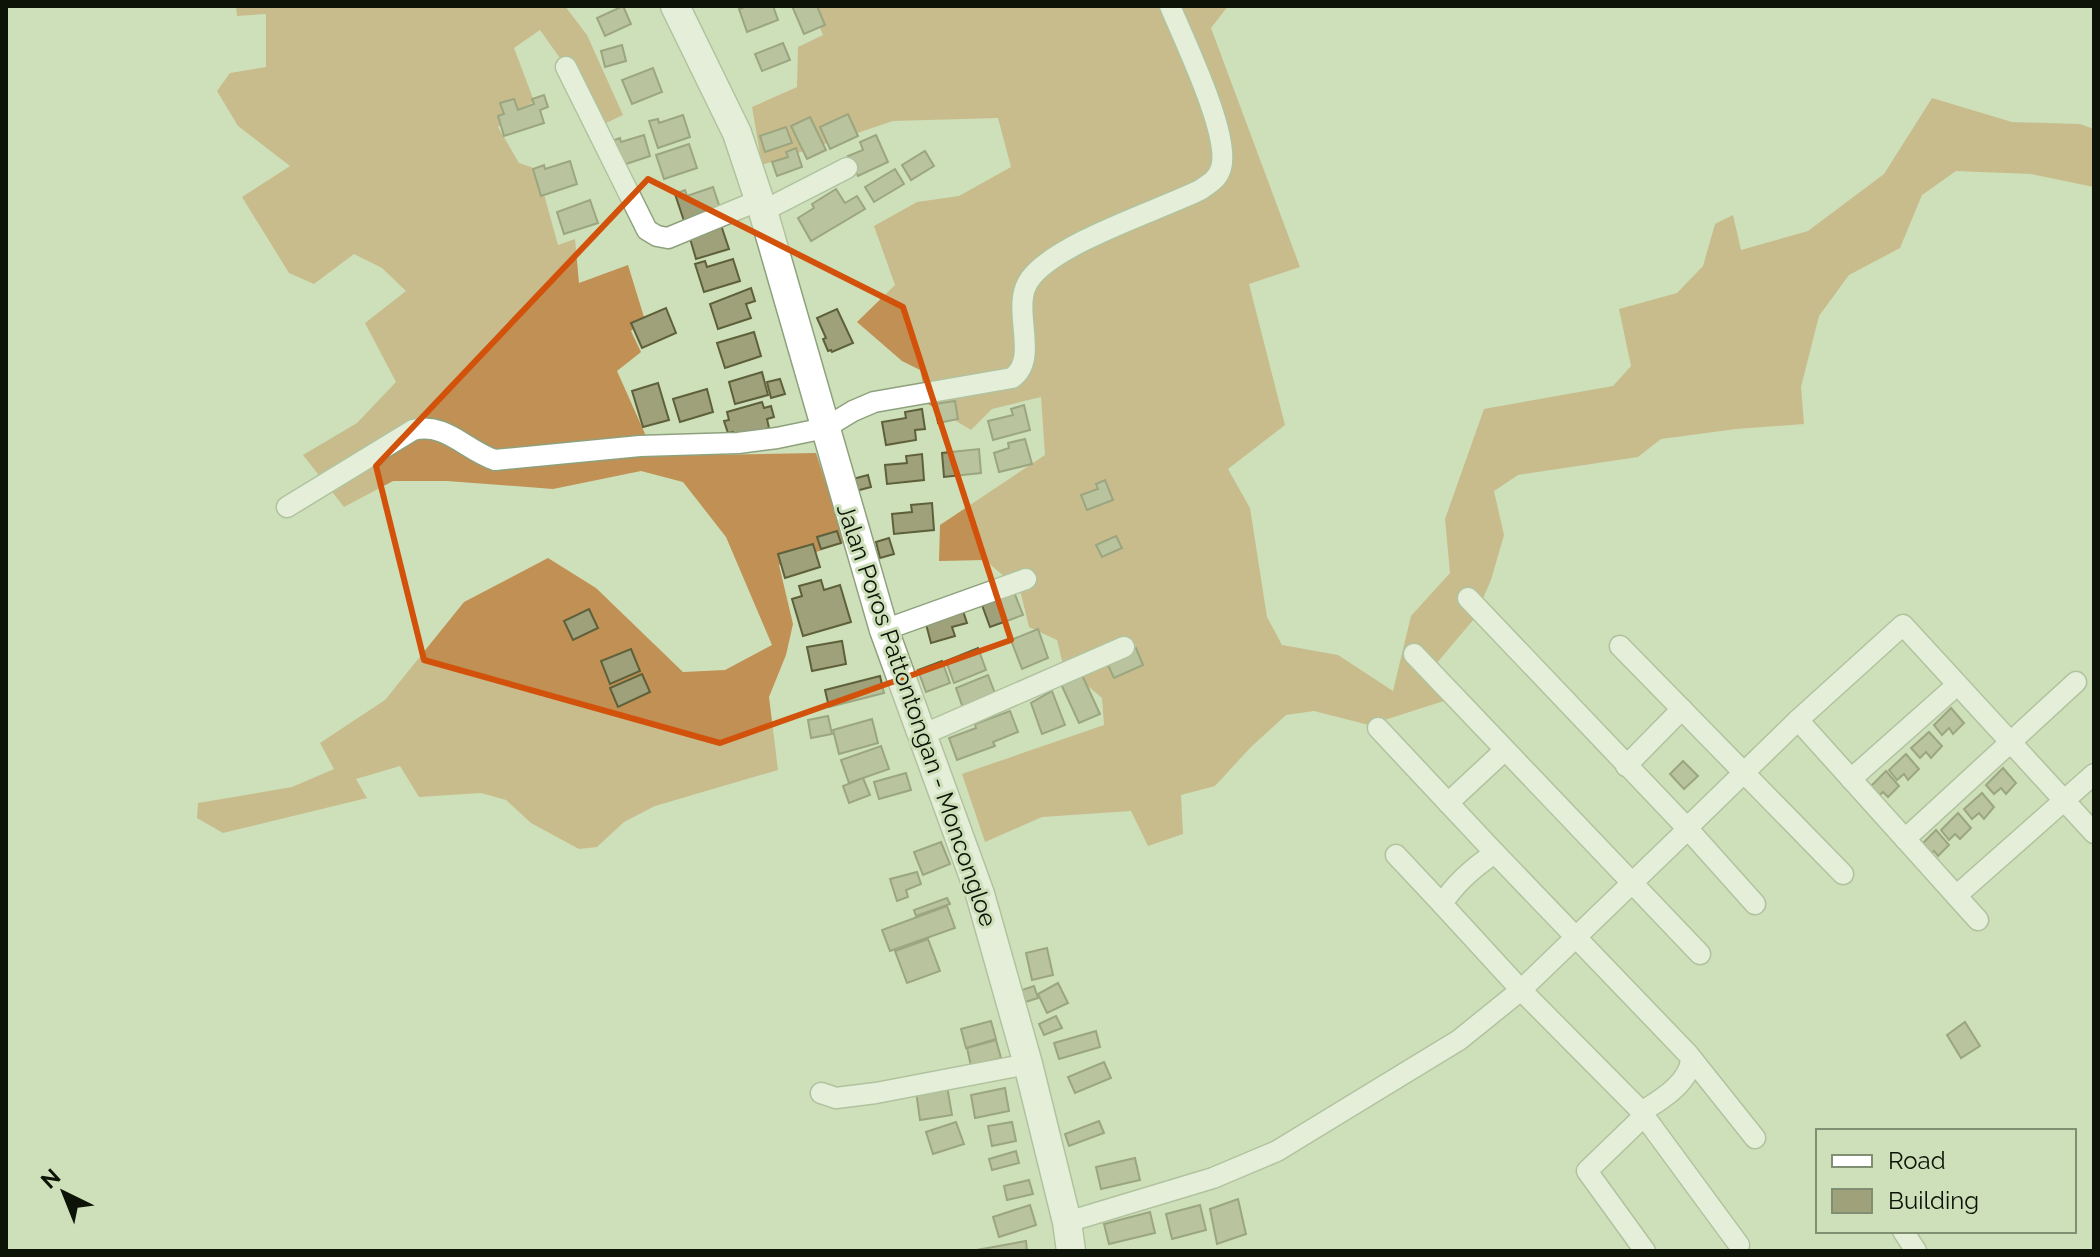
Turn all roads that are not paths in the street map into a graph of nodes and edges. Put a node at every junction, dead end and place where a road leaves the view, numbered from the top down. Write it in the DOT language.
graph roads {
  1 [pos="675,6"];
  2 [pos="1170,6"];
  3 [pos="566,67"];
  4 [pos="847,168"];
  5 [pos="762,205"];
  6 [pos="825,428"];
  7 [pos="287,507"];
  8 [pos="1026,579"];
  9 [pos="1468,598"];
  10 [pos="884,630"];
  11 [pos="1620,646"];
  12 [pos="1124,647"];
  13 [pos="1414,654"];
  14 [pos="2076,682"];
  15 [pos="1957,685"];
  16 [pos="1682,709"];
  17 [pos="1798,720"];
  18 [pos="1378,728"];
  19 [pos="922,735"];
  20 [pos="2009,741"];
  21 [pos="1505,750"];
  22 [pos="1626,766"];
  23 [pos="1743,773"];
  24 [pos="2094,774"];
  25 [pos="1851,779"];
  26 [pos="2064,801"];
  27 [pos="1448,803"];
  28 [pos="1688,829"];
  29 [pos="2094,833"];
  30 [pos="1905,839"];
  31 [pos="1495,853"];
  32 [pos="1396,855"];
  33 [pos="1843,874"];
  34 [pos="1633,885"];
  35 [pos="1956,896"];
  36 [pos="1442,904"];
  37 [pos="1755,904"];
  38 [pos="1978,920"];
  39 [pos="1575,938"];
  40 [pos="1700,954"];
  41 [pos="1521,990"];
  42 [pos="1691,1059"];
  43 [pos="1028,1064"];
  44 [pos="821,1093"];
  45 [pos="1642,1112"];
  46 [pos="1755,1138"];
  47 [pos="1067,1222"];
  48 [pos="1904,1233"];
  49 [pos="1739,1245"];
  50 [pos="1071,1251"];
  51 [pos="1645,1251"];
  52 [pos="1916,1251"];
  1 -- 5 [label="street, Jalan Poros Pattontongan - Moncongloe"];
  2 -- 6 [label="street"];
  3 -- 5 [label="street"];
  4 -- 5 [label="street"];
  5 -- 6 [label="street, Jalan Poros Pattontongan - Moncongloe"];
  6 -- 7 [label="street"];
  6 -- 10 [label="street, Jalan Poros Pattontongan - Moncongloe"];
  8 -- 10 [label="street"];
  9 -- 22 [label="street"];
  10 -- 19 [label="street, Jalan Poros Pattontongan - Moncongloe"];
  11 -- 16 [label="street"];
  12 -- 19 [label="street"];
  13 -- 21 [label="street"];
  14 -- 20 [label="street"];
  15 -- 17 [label="street"];
  15 -- 20 [label="street"];
  15 -- 25 [label="street"];
  16 -- 22 [label="street"];
  16 -- 23 [label="street"];
  17 -- 23 [label="street"];
  17 -- 25 [label="street"];
  18 -- 27 [label="street"];
  19 -- 43 [label="street, Jalan Poros Pattontongan - Moncongloe"];
  20 -- 26 [label="street"];
  20 -- 30 [label="street"];
  21 -- 27 [label="street"];
  21 -- 34 [label="street"];
  22 -- 28 [label="street"];
  23 -- 28 [label="street"];
  23 -- 33 [label="street"];
  24 -- 26 [label="street"];
  25 -- 30 [label="street"];
  26 -- 29 [label="street"];
  26 -- 35 [label="street"];
  27 -- 31 [label="street"];
  28 -- 34 [label="street"];
  28 -- 37 [label="street"];
  30 -- 35 [label="street"];
  31 -- 36 [label="street"];
  31 -- 39 [label="street"];
  32 -- 36 [label="street"];
  34 -- 39 [label="street"];
  34 -- 40 [label="street"];
  35 -- 38 [label="street"];
  36 -- 41 [label="street"];
  39 -- 41 [label="street"];
  39 -- 42 [label="street"];
  41 -- 45 [label="street"];
  41 -- 47 [label="street"];
  42 -- 45 [label="street"];
  42 -- 46 [label="street"];
  43 -- 44 [label="street"];
  43 -- 47 [label="street, Jalan Poros Pattontongan - Moncongloe"];
  45 -- 49 [label="street"];
  45 -- 51 [label="street"];
  47 -- 50 [label="street, Jalan Poros Pattontongan - Moncongloe"];
  48 -- 52 [label="street"];
}
